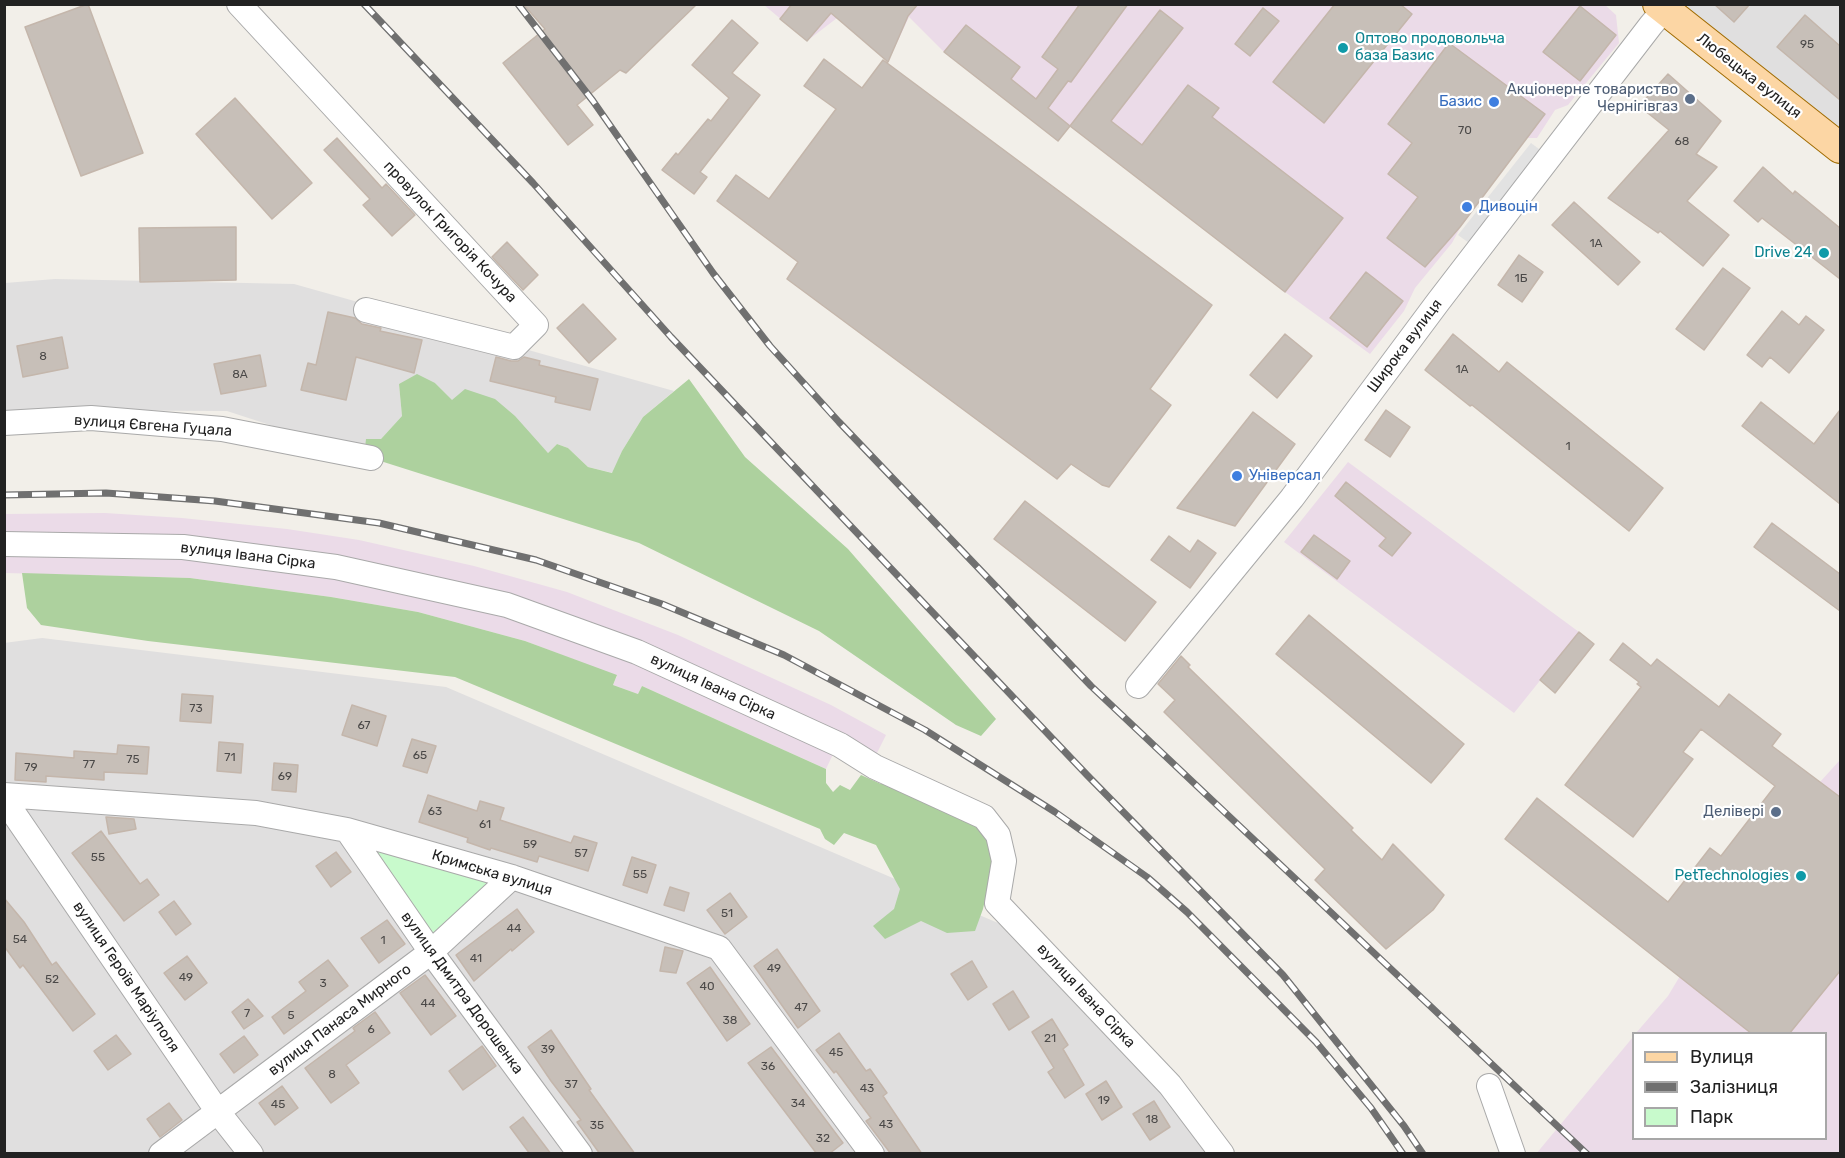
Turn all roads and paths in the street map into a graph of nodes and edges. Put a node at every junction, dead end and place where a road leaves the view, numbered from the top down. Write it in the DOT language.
graph roads {
  1 [pos="239,4"];
  2 [pos="1664,6"];
  3 [pos="1840,148"];
  4 [pos="366,310"];
  5 [pos="4,423"];
  6 [pos="371,458"];
  7 [pos="4,544"];
  8 [pos="1137,686"];
  9 [pos="4,797"];
  10 [pos="347,830"];
  11 [pos="512,877"];
  12 [pos="431,952"];
  13 [pos="1489,1086"];
  14 [pos="218,1112"];
  15 [pos="161,1154"];
  16 [pos="251,1154"];
  17 [pos="580,1154"];
  18 [pos="872,1154"];
  19 [pos="1222,1154"];
  20 [pos="1513,1154"];
  1 -- 4 [label="street, провулок Григорія Кочура"];
  2 -- 3 [label="main road, Любецька вулиця"];
  2 -- 8 [label="street, Широка вулиця"];
  5 -- 6 [label="street, вулиця Євгена Гуцала"];
  7 -- 19 [label="street, вулиця Івана Сірка"];
  9 -- 10 [label="street, Кримська вулиця"];
  9 -- 14 [label="street, вулиця Героїв Маріуполя"];
  10 -- 11 [label="street, Кримська вулиця"];
  10 -- 12 [label="street, вулиця Дмитра Дорошенка"];
  11 -- 12 [label="street, вулиця Панаса Мирного"];
  11 -- 18 [label="street, Кримська вулиця"];
  12 -- 14 [label="street, вулиця Панаса Мирного"];
  12 -- 17 [label="street, вулиця Дмитра Дорошенка"];
  13 -- 20 [label="street"];
  14 -- 15 [label="street, вулиця Панаса Мирного"];
  14 -- 16 [label="street, вулиця Героїв Маріуполя"];
}
